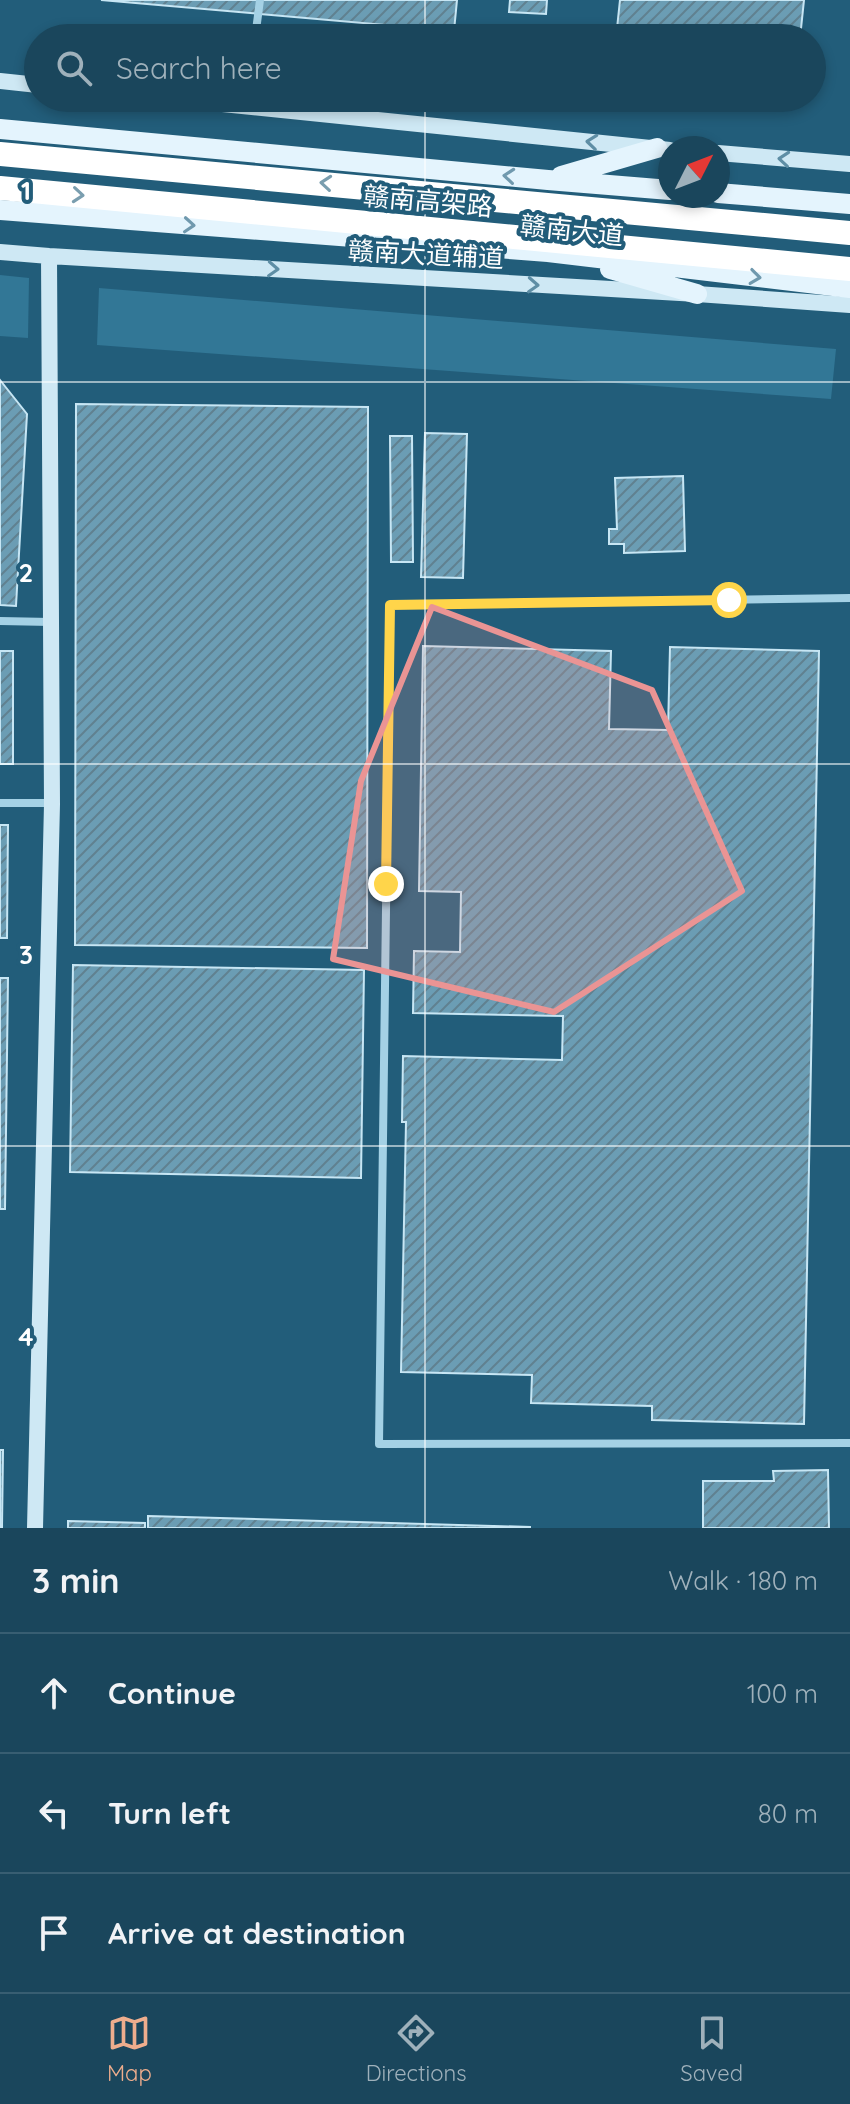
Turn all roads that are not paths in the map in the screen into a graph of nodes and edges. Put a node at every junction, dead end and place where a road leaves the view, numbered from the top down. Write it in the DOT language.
graph roads {
  1 [pos="260,0"];
  2 [pos="257,24"];
  3 [pos="0,81"];
  4 [pos="24,84"];
  5 [pos="336,112"];
  6 [pos="0,129"];
  7 [pos="658,148"];
  8 [pos="658,150"];
  9 [pos="0,154"];
  10 [pos="730,154"];
  11 [pos="850,164"];
  12 [pos="548,180"];
  13 [pos="0,188"];
  14 [pos="658,189"];
  15 [pos="730,194"];
  16 [pos="850,204"];
  17 [pos="0,210"];
  18 [pos="850,233"];
  19 [pos="0,252"];
  20 [pos="548,252"];
  21 [pos="49,256"];
  22 [pos="850,269"];
  23 [pos="850,288"];
  24 [pos="697,294"];
  25 [pos="850,305"];
  26 [pos="850,598"];
  27 [pos="0,621"];
  28 [pos="52,622"];
  29 [pos="0,803"];
  30 [pos="52,804"];
  31 [pos="850,1443"];
  32 [pos="35,1528"];
  1 -- 2 [label="street"];
  3 -- 4 [label="street"];
  7 -- 5 [label="street, one-way"];
  12 -- 6 [label="main road, 赣南大道, one-way"];
  8 -- 12 [label="main road"];
  18 -- 9 [label="highway, 赣南高架路, one-way"];
  11 -- 10 [label="street, one-way"];
  12 -- 14 [label="main road, 赣南大道"];
  13 -- 22 [label="highway, 赣南高架路, one-way"];
  15 -- 16 [label="main road"];
  17 -- 20 [label="main road, 赣南大道, one-way"];
  19 -- 21 [label="street, 赣南大道辅道"];
  20 -- 23 [label="main road, 赣南大道, one-way"];
  20 -- 24 [label="main road"];
  21 -- 24 [label="street, 赣南大道辅道, one-way"];
  21 -- 28 [label="street"];
  24 -- 25 [label="street, 赣南大道辅道"];
  26 -- 31 [label="street"];
  27 -- 28 [label="street"];
  28 -- 30 [label="street"];
  29 -- 30 [label="street"];
  30 -- 32 [label="street"];
}
